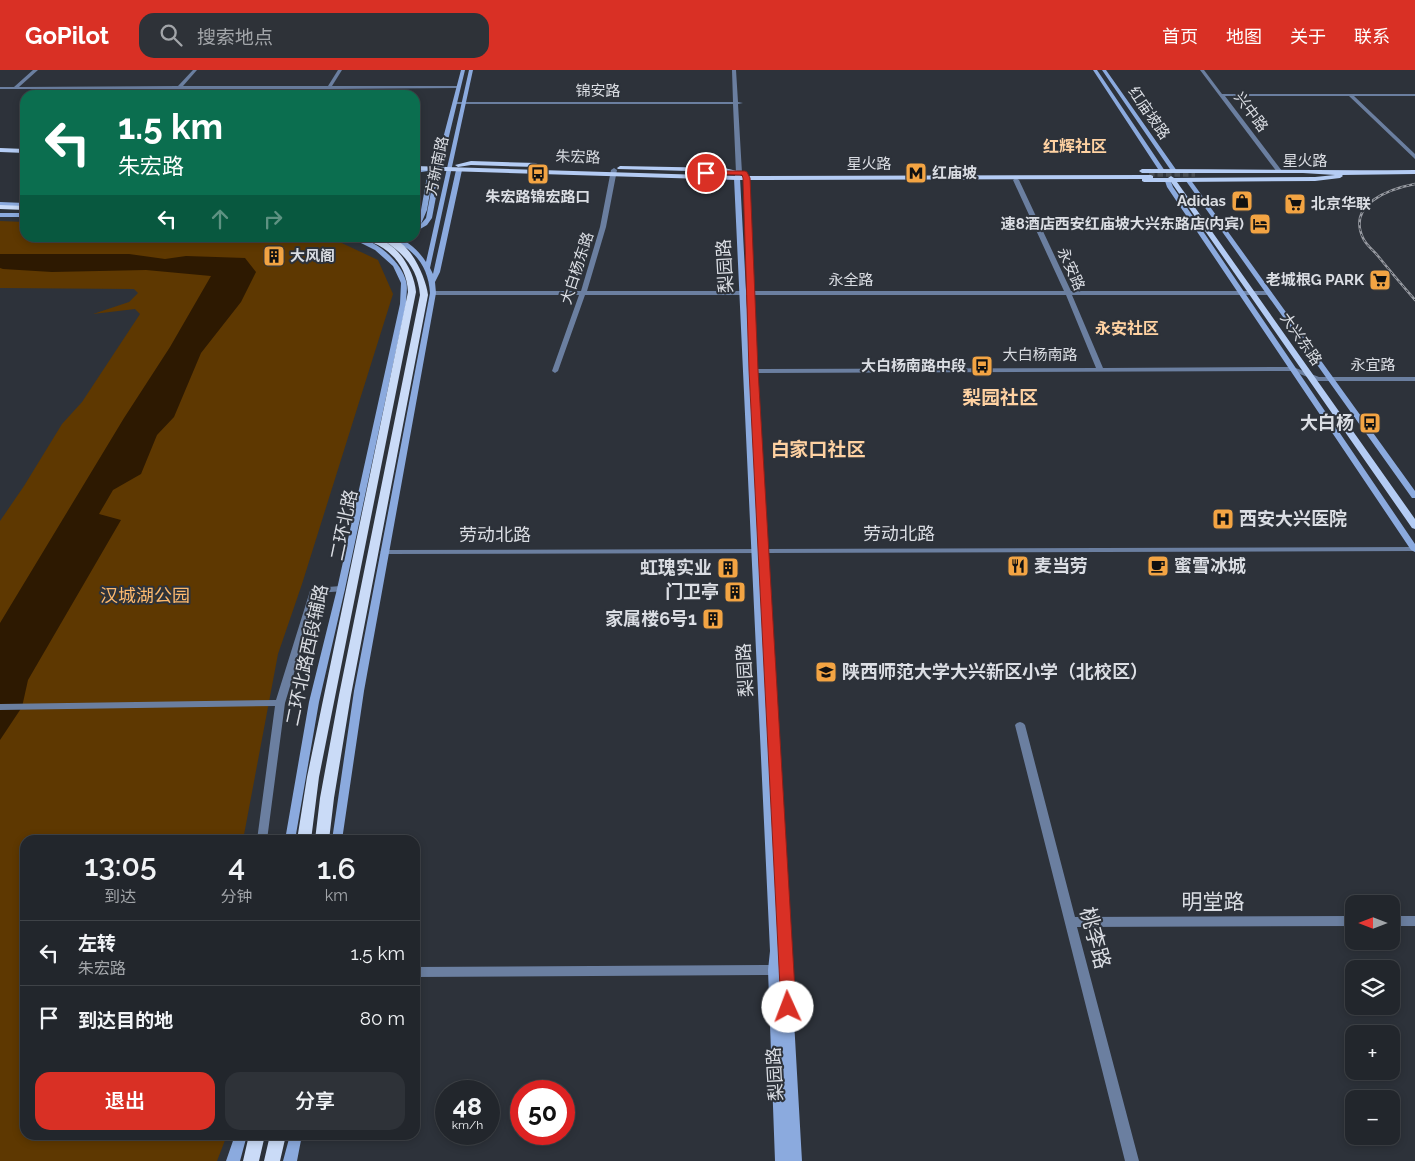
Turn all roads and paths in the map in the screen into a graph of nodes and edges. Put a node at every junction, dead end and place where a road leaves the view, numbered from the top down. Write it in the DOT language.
graph roads {
  1 [pos="36,70"];
  2 [pos="195,70"];
  3 [pos="199,70"];
  4 [pos="340,70"];
  5 [pos="463,70"];
  6 [pos="471,70"];
  7 [pos="734,70"];
  8 [pos="738,70"];
  9 [pos="1095,70"];
  10 [pos="1104,70"];
  11 [pos="1202,70"];
  12 [pos="181,87"];
  13 [pos="0,88"];
  14 [pos="15,88"];
  15 [pos="329,88"];
  16 [pos="458,88"];
  17 [pos="178,90"];
  18 [pos="179,90"];
  19 [pos="1349,94"];
  20 [pos="1222,95"];
  21 [pos="1415,95"];
  22 [pos="455,103"];
  23 [pos="463,103"];
  24 [pos="738,103"];
  25 [pos="0,152"];
  26 [pos="20,152"];
  27 [pos="1415,157"];
  28 [pos="420,165"];
  29 [pos="439,167"];
  30 [pos="450,167"];
  31 [pos="458,167"];
  32 [pos="431,169"];
  33 [pos="420,170"];
  34 [pos="1280,170"];
  35 [pos="1162,171"];
  36 [pos="1174,171"];
  37 [pos="614,172"];
  38 [pos="793,173"];
  39 [pos="999,174"];
  40 [pos="1415,174"];
  41 [pos="1196,175"];
  42 [pos="1339,175"];
  43 [pos="744,176"];
  44 [pos="983,176"];
  45 [pos="846,177"];
  46 [pos="886,178"];
  47 [pos="939,178"];
  48 [pos="824,180"];
  49 [pos="1016,180"];
  50 [pos="1176,180"];
  51 [pos="1188,180"];
  52 [pos="0,206"];
  53 [pos="20,206"];
  54 [pos="0,213"];
  55 [pos="20,214"];
  56 [pos="420,222"];
  57 [pos="420,227"];
  58 [pos="364,242"];
  59 [pos="377,242"];
  60 [pos="390,242"];
  61 [pos="400,242"];
  62 [pos="428,267"];
  63 [pos="433,288"];
  64 [pos="583,291"];
  65 [pos="746,291"];
  66 [pos="1067,291"];
  67 [pos="1240,291"];
  68 [pos="1254,291"];
  69 [pos="1267,291"];
  70 [pos="1100,369"];
  71 [pos="1293,369"];
  72 [pos="750,370"];
  73 [pos="555,371"];
  74 [pos="1308,373"];
  75 [pos="1318,379"];
  76 [pos="1331,379"];
  77 [pos="1415,379"];
  78 [pos="1415,496"];
  79 [pos="1415,517"];
  80 [pos="1415,526"];
  81 [pos="1415,550"];
  82 [pos="384,552"];
  83 [pos="760,552"];
  84 [pos="341,589"];
  85 [pos="280,703"];
  86 [pos="0,707"];
  87 [pos="1020,725"];
  88 [pos="263,835"];
  89 [pos="291,835"];
  90 [pos="305,835"];
  91 [pos="323,835"];
  92 [pos="338,835"];
  93 [pos="1345,921"];
  94 [pos="1400,921"];
  95 [pos="1415,921"];
  96 [pos="1072,922"];
  97 [pos="774,970"];
  98 [pos="787,970"];
  99 [pos="420,972"];
  100 [pos="240,1140"];
  101 [pos="256,1140"];
  102 [pos="277,1140"];
  103 [pos="295,1140"];
  104 [pos="234,1161"];
  105 [pos="251,1161"];
  106 [pos="272,1161"];
  107 [pos="290,1161"];
  108 [pos="782,1161"];
  109 [pos="795,1161"];
  110 [pos="1132,1161"];
  1 -- 14 [label="street"];
  2 -- 12 [label="street"];
  3 -- 12 [label="street"];
  4 -- 15 [label="street"];
  5 -- 16 [label="main road, 方新南路"];
  6 -- 23 [label="main road, 方新南路"];
  7 -- 24 [label="street"];
  8 -- 24 [label="street"];
  9 -- 35 [label="main road, 红庙坡路"];
  10 -- 36 [label="main road, 红庙坡路"];
  11 -- 20 [label="street, 兴中路"];
  12 -- 14 [label="street"];
  12 -- 15 [label="street"];
  12 -- 17 [label="street"];
  12 -- 18 [label="street"];
  13 -- 14 [label="street"];
  15 -- 16 [label="street"];
  16 -- 22 [label="main road, 方新南路"];
  19 -- 20 [label="street"];
  19 -- 21 [label="street"];
  19 -- 27 [label="street"];
  20 -- 34 [label="street, 兴中路"];
  22 -- 23 [label="street, 锦安路"];
  22 -- 29 [label="main road, 方新南路"];
  23 -- 24 [label="street, 锦安路"];
  23 -- 30 [label="main road, 方新南路"];
  24 -- 43 [label="street"];
  25 -- 26 [label="main road"];
  28 -- 29 [label="main road, 朱宏路"];
  29 -- 30 [label="main road, 朱宏路"];
  29 -- 32 [label="main road, 朱宏路"];
  29 -- 57 [label="main road, 方新南路"];
  30 -- 31 [label="main road, 朱宏路"];
  30 -- 62 [label="main road, 方新南路"];
  31 -- 37 [label="main road, 朱宏路"];
  31 -- 37 [label="main road"];
  31 -- 37 [label="main road"];
  31 -- 63 [label="main road"];
  32 -- 33 [label="main road, 朱宏路"];
  32 -- 56 [label="main road"];
  34 -- 36 [label="main road"];
  34 -- 42 [label="main road"];
  35 -- 36 [label="main road"];
  35 -- 39 [label="main road"];
  35 -- 50 [label="main road, 大兴东路"];
  36 -- 50 [label="main road, 大兴东路"];
  37 -- 43 [label="main road"];
  37 -- 43 [label="main road"];
  37 -- 64 [label="street, 大白杨东路"];
  38 -- 39 [label="main road"];
  38 -- 43 [label="main road, 星火路"];
  38 -- 44 [label="main road, 星火路"];
  39 -- 44 [label="main road"];
  39 -- 44 [label="main road, 星火路"];
  39 -- 47 [label="main road, 星火路"];
  40 -- 42 [label="main road, 星火路"];
  41 -- 42 [label="main road, 星火路"];
  42 -- 51 [label="main road"];
  43 -- 45 [label="main road, 星火路"];
  43 -- 48 [label="main road"];
  43 -- 65 [label="main road, 梨园路"];
  44 -- 47 [label="main road"];
  44 -- 49 [label="main road"];
  45 -- 46 [label="main road, 星火路"];
  45 -- 48 [label="main road"];
  46 -- 47 [label="main road"];
  46 -- 48 [label="main road"];
  49 -- 50 [label="main road"];
  49 -- 66 [label="street, 永安路"];
  50 -- 51 [label="main road"];
  50 -- 67 [label="main road"];
  50 -- 68 [label="main road, 大兴东路"];
  51 -- 69 [label="main road"];
  52 -- 53 [label="highway"];
  54 -- 55 [label="highway"];
  58 -- 84 [label="main road, 二环北路西段辅路"];
  59 -- 90 [label="highway, 二环北路"];
  60 -- 91 [label="highway, 二环北路"];
  61 -- 62 [label="main road"];
  62 -- 63 [label="main road"];
  63 -- 64 [label="street, 永全路"];
  63 -- 82 [label="main road"];
  64 -- 65 [label="street, 永全路"];
  64 -- 73 [label="street, 大白杨东路"];
  65 -- 66 [label="street, 永全路"];
  65 -- 72 [label="main road, 梨园路"];
  66 -- 67 [label="street, 永全路"];
  66 -- 70 [label="street, 永安路"];
  67 -- 68 [label="street, 永全路"];
  67 -- 71 [label="main road"];
  68 -- 69 [label="street, 永全路"];
  68 -- 74 [label="main road, 大兴东路"];
  68 -- 75 [label="main road, 大兴东路"];
  69 -- 76 [label="main road"];
  70 -- 71 [label="street, 大白杨南路"];
  70 -- 72 [label="street, 大白杨南路"];
  71 -- 74 [label="street, 大白杨南路"];
  71 -- 81 [label="main road"];
  72 -- 83 [label="main road, 梨园路"];
  74 -- 75 [label="street, 大白杨南路"];
  74 -- 80 [label="main road, 大兴东路"];
  75 -- 76 [label="street"];
  75 -- 79 [label="main road, 大兴东路"];
  76 -- 77 [label="street, 永宜路"];
  76 -- 78 [label="main road"];
  81 -- 83 [label="street, 劳动北路"];
  82 -- 83 [label="street, 劳动北路"];
  82 -- 92 [label="main road"];
  83 -- 97 [label="main road, 梨园路"];
  83 -- 98 [label="main road, 梨园路"];
  84 -- 85 [label="street"];
  84 -- 89 [label="main road, 二环北路西段辅路"];
  85 -- 86 [label="street"];
  85 -- 88 [label="street"];
  87 -- 96 [label="street, 桃李路"];
  93 -- 96 [label="street, 明堂路"];
  94 -- 95 [label="street"];
  96 -- 110 [label="street, 桃李路"];
  97 -- 98 [label="street"];
  97 -- 99 [label="street"];
  97 -- 108 [label="main road, 梨园路"];
  98 -- 109 [label="main road, 梨园路"];
  100 -- 104 [label="main road"];
  101 -- 105 [label="highway"];
  102 -- 106 [label="highway"];
  103 -- 107 [label="main road"];
}
